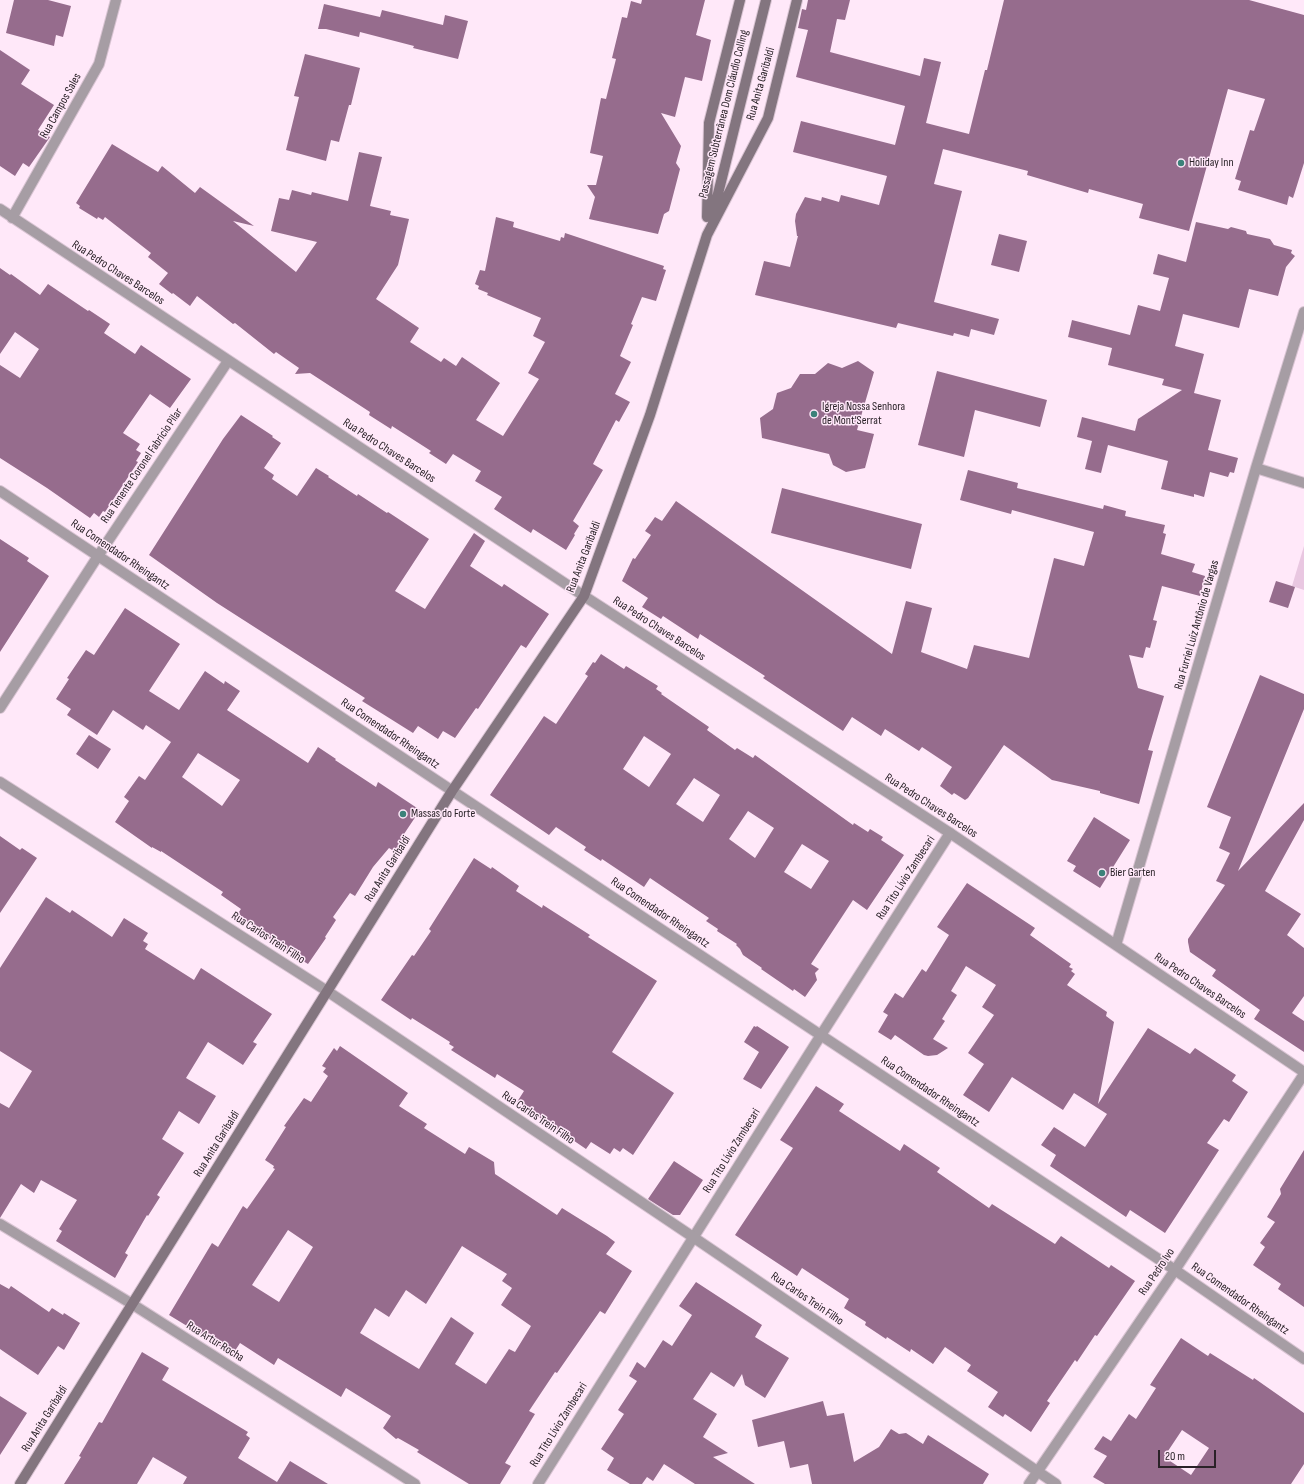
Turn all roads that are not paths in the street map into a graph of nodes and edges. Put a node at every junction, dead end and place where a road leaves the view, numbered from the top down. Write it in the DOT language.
graph roads {
  1 [pos="116,0"];
  2 [pos="740,0"];
  3 [pos="766,0"];
  4 [pos="797,0"];
  5 [pos="0,209"];
  6 [pos="12,218"];
  7 [pos="707,235"];
  8 [pos="1304,312"];
  9 [pos="228,361"];
  10 [pos="1256,468"];
  11 [pos="1304,483"];
  12 [pos="0,491"];
  13 [pos="98,556"];
  14 [pos="584,596"];
  15 [pos="0,708"];
  16 [pos="0,782"];
  17 [pos="452,791"];
  18 [pos="950,833"];
  19 [pos="1116,945"];
  20 [pos="327,991"];
  21 [pos="821,1035"];
  22 [pos="1304,1073"];
  23 [pos="0,1224"];
  24 [pos="693,1238"];
  25 [pos="1175,1270"];
  26 [pos="132,1304"];
  27 [pos="1304,1359"];
  28 [pos="1037,1471"];
  29 [pos="20,1484"];
  30 [pos="415,1484"];
  31 [pos="538,1484"];
  32 [pos="1029,1484"];
  33 [pos="1056,1484"];
  1 -- 6 [label="street, Rua Campos Sales"];
  2 -- 7 [label="main road, Rua Anita Garibaldi"];
  3 -- 7 [label="main road, Passagem Subterrânea Dom Cláudio Colling"];
  4 -- 7 [label="main road, Rua Anita Garibaldi"];
  5 -- 6 [label="street, Rua Pedro Chaves Barcelos"];
  6 -- 9 [label="street, Rua Pedro Chaves Barcelos"];
  7 -- 14 [label="main road, Rua Anita Garibaldi"];
  8 -- 10 [label="street, Rua Furriel Luiz Antônio de Vargas"];
  9 -- 13 [label="street, Rua Tenente Coronel Fabricio Pilar"];
  9 -- 14 [label="street, Rua Pedro Chaves Barcelos"];
  10 -- 11 [label="street"];
  10 -- 19 [label="street, Rua Furriel Luiz Antônio de Vargas"];
  12 -- 13 [label="street, Rua Comendador Rheingantz"];
  13 -- 15 [label="street, Rua Tenente Coronel Fabricio Pilar"];
  13 -- 17 [label="street, Rua Comendador Rheingantz"];
  14 -- 17 [label="main road, Rua Anita Garibaldi"];
  14 -- 18 [label="street, Rua Pedro Chaves Barcelos"];
  16 -- 20 [label="street, Rua Carlos Trein Filho"];
  17 -- 20 [label="main road, Rua Anita Garibaldi"];
  17 -- 21 [label="street, Rua Comendador Rheingantz"];
  18 -- 19 [label="street, Rua Pedro Chaves Barcelos"];
  18 -- 21 [label="street, Rua Tito Lívio Zambecari"];
  19 -- 22 [label="street, Rua Pedro Chaves Barcelos"];
  20 -- 24 [label="street, Rua Carlos Trein Filho"];
  20 -- 26 [label="main road, Rua Anita Garibaldi"];
  21 -- 24 [label="street, Rua Tito Lívio Zambecari"];
  21 -- 25 [label="street, Rua Comendador Rheingantz"];
  22 -- 25 [label="street, Rua Pedro Ivo"];
  23 -- 26 [label="street, Rua Artur Rocha"];
  24 -- 28 [label="street, Rua Carlos Trein Filho"];
  24 -- 31 [label="street, Rua Tito Lívio Zambecari"];
  25 -- 27 [label="street, Rua Comendador Rheingantz"];
  25 -- 28 [label="street, Rua Pedro Ivo"];
  26 -- 29 [label="main road, Rua Anita Garibaldi"];
  26 -- 30 [label="street, Rua Artur Rocha"];
  28 -- 32 [label="street, Rua Pedro Ivo"];
  28 -- 33 [label="street, Rua Carlos Trein Filho"];
}
